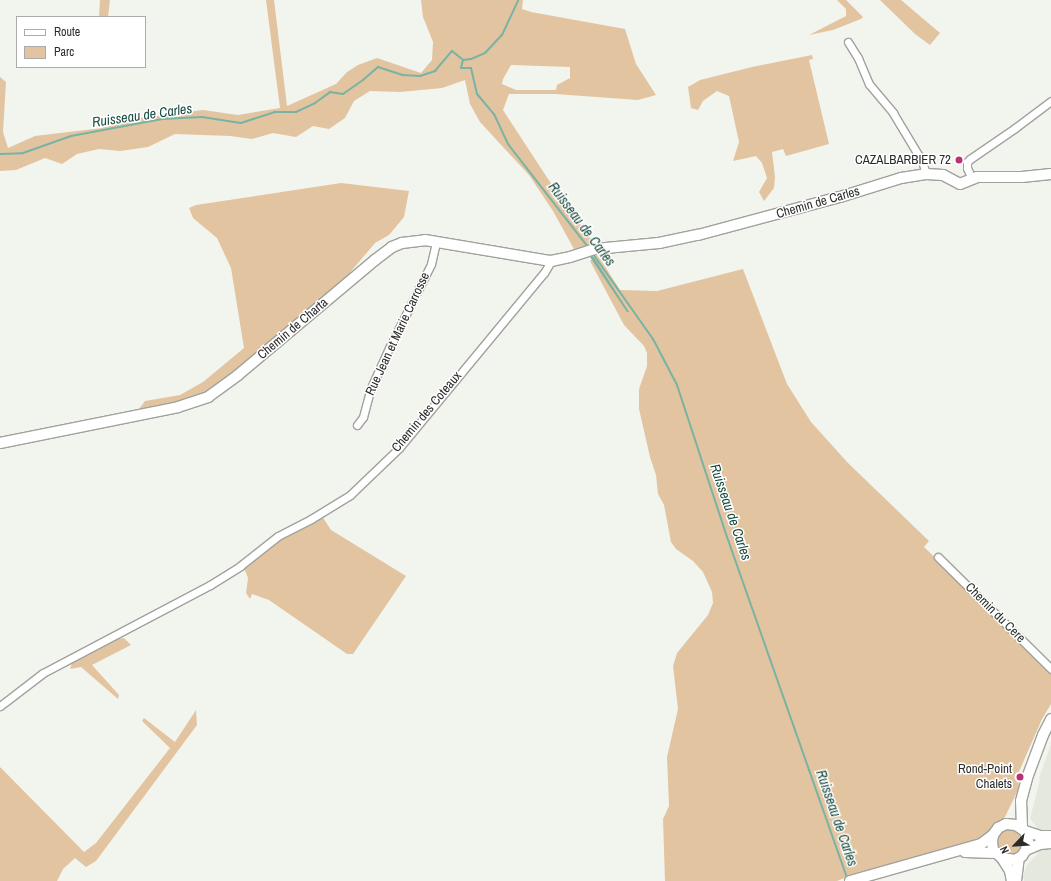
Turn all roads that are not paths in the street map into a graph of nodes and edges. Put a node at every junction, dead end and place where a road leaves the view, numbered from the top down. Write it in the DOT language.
graph roads {
  1 [pos="848,42"];
  2 [pos="1051,101"];
  3 [pos="926,174"];
  4 [pos="1051,174"];
  5 [pos="972,179"];
  6 [pos="436,242"];
  7 [pos="582,254"];
  8 [pos="551,261"];
  9 [pos="357,425"];
  10 [pos="0,444"];
  11 [pos="938,557"];
  12 [pos="1051,669"];
  13 [pos="0,706"];
  14 [pos="1051,719"];
  15 [pos="1021,801"];
  16 [pos="1006,824"];
  17 [pos="1023,830"];
  18 [pos="993,835"];
  19 [pos="1051,836"];
  20 [pos="1051,843"];
  21 [pos="953,853"];
  22 [pos="1023,854"];
  23 [pos="999,856"];
  24 [pos="852,880"];
  25 [pos="1012,881"];
  26 [pos="1016,881"];
  1 -- 3 [label="street"];
  2 -- 5 [label="street"];
  3 -- 5 [label="street, Chemin de Carles"];
  3 -- 7 [label="street, Chemin de Carles"];
  4 -- 5 [label="street, Chemin de Carles"];
  6 -- 8 [label="street, Chemin de Charta"];
  6 -- 9 [label="street, Rue Jean et Marie Carrosse"];
  6 -- 10 [label="street, Chemin de Charta"];
  7 -- 8 [label="street, Chemin de Charta"];
  8 -- 13 [label="street, Chemin des Coteaux"];
  11 -- 12 [label="street, Chemin du Cere"];
  14 -- 15 [label="street"];
  15 -- 16 [label="street"];
  15 -- 17 [label="street"];
  16 -- 17 [label="street"];
  16 -- 18 [label="street"];
  17 -- 19 [label="street"];
  17 -- 22 [label="street"];
  18 -- 21 [label="street"];
  18 -- 23 [label="street"];
  20 -- 22 [label="street"];
  21 -- 23 [label="street"];
  21 -- 24 [label="street"];
  22 -- 23 [label="street"];
  22 -- 26 [label="street"];
  23 -- 25 [label="street"];
}
